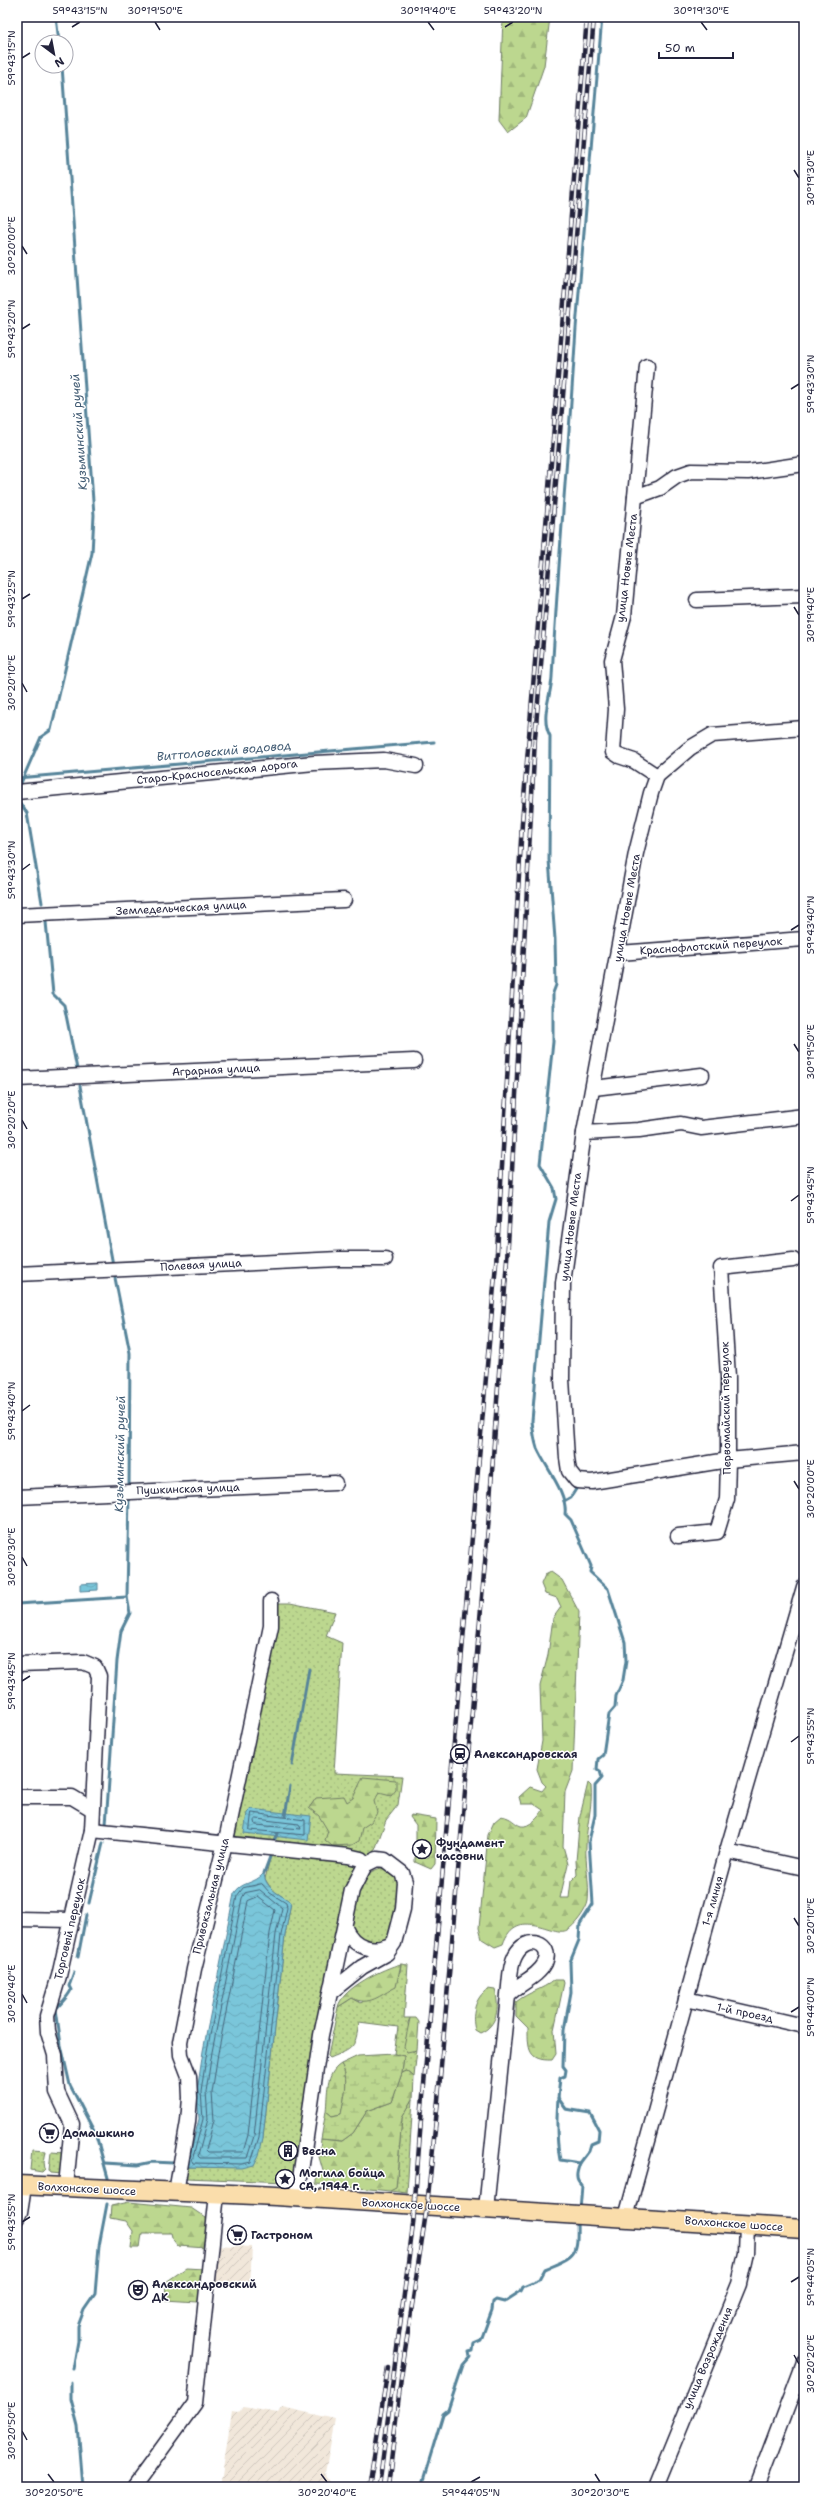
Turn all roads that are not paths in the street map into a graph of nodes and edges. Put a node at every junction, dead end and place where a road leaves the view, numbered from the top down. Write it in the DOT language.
graph roads {
  1 [pos="647,366"];
  2 [pos="804,464"];
  3 [pos="638,496"];
  4 [pos="804,596"];
  5 [pos="697,600"];
  6 [pos="804,728"];
  7 [pos="416,766"];
  8 [pos="657,776"];
  9 [pos="17,792"];
  10 [pos="344,900"];
  11 [pos="17,915"];
  12 [pos="804,939"];
  13 [pos="619,953"];
  14 [pos="414,1061"];
  15 [pos="702,1075"];
  16 [pos="17,1079"];
  17 [pos="594,1088"];
  18 [pos="804,1116"];
  19 [pos="584,1133"];
  20 [pos="385,1259"];
  21 [pos="793,1260"];
  22 [pos="17,1274"];
  23 [pos="804,1453"];
  24 [pos="728,1460"];
  25 [pos="336,1483"];
  26 [pos="17,1497"];
  27 [pos="678,1536"];
  28 [pos="804,1587"];
  29 [pos="271,1601"];
  30 [pos="17,1664"];
  31 [pos="17,1797"];
  32 [pos="92,1809"];
  33 [pos="92,1830"];
  34 [pos="224,1844"];
  35 [pos="727,1851"];
  36 [pos="365,1865"];
  37 [pos="804,1868"];
  38 [pos="17,1919"];
  39 [pos="72,1920"];
  40 [pos="345,1928"];
  41 [pos="394,1943"];
  42 [pos="332,1991"];
  43 [pos="508,1995"];
  44 [pos="686,2000"];
  45 [pos="804,2026"];
  46 [pos="20,2186"];
  47 [pos="66,2186"];
  48 [pos="176,2192"];
  49 [pos="217,2194"];
  50 [pos="297,2198"];
  51 [pos="486,2209"];
  52 [pos="626,2217"];
  53 [pos="17,2218"];
  54 [pos="747,2226"];
  55 [pos="804,2228"];
  56 [pos="804,2363"];
  57 [pos="134,2487"];
  58 [pos="656,2487"];
  59 [pos="757,2487"];
  1 -- 3 [label="street, улица Новые Места"];
  2 -- 3 [label="street"];
  3 -- 8 [label="street, улица Новые Места"];
  4 -- 5 [label="street"];
  6 -- 8 [label="street"];
  7 -- 9 [label="street, Старо-Красносельская дорога"];
  8 -- 13 [label="street, улица Новые Места"];
  10 -- 11 [label="street, Земледельческая улица"];
  12 -- 13 [label="street, Краснофлотский переулок"];
  13 -- 17 [label="street, улица Новые Места"];
  14 -- 16 [label="street, Аграрная улица"];
  15 -- 17 [label="street"];
  17 -- 19 [label="street, улица Новые Места"];
  18 -- 19 [label="street"];
  19 -- 24 [label="street, улица Новые Места"];
  20 -- 22 [label="street, Полевая улица"];
  21 -- 24 [label="street, Первомайский переулок"];
  23 -- 24 [label="street"];
  24 -- 27 [label="street, Первомайский переулок"];
  25 -- 26 [label="street, Пушкинская улица"];
  28 -- 35 [label="street, 1-я линия"];
  29 -- 34 [label="street, Привокзальная улица"];
  30 -- 32 [label="street, Торговый переулок"];
  31 -- 32 [label="street"];
  32 -- 33 [label="street, Торговый переулок"];
  33 -- 34 [label="street"];
  33 -- 39 [label="street, Торговый переулок"];
  34 -- 36 [label="street"];
  34 -- 48 [label="street, Привокзальная улица"];
  35 -- 37 [label="street"];
  35 -- 44 [label="street, 1-я линия"];
  36 -- 40 [label="street"];
  36 -- 41 [label="street"];
  38 -- 39 [label="street"];
  39 -- 47 [label="street, Торговый переулок"];
  40 -- 41 [label="street"];
  40 -- 42 [label="street"];
  41 -- 42 [label="street"];
  42 -- 50 [label="street"];
  43 -- 51 [label="street"];
  44 -- 45 [label="street, 1-й проезд"];
  44 -- 52 [label="street, 1-я линия"];
  46 -- 47 [label="main road, Волхонское шоссе"];
  46 -- 53 [label="street"];
  47 -- 48 [label="main road, Волхонское шоссе"];
  48 -- 49 [label="main road, Волхонское шоссе"];
  49 -- 50 [label="main road, Волхонское шоссе"];
  49 -- 57 [label="street"];
  50 -- 51 [label="main road, Волхонское шоссе"];
  51 -- 52 [label="main road, Волхонское шоссе"];
  52 -- 54 [label="main road, Волхонское шоссе"];
  54 -- 55 [label="main road, Волхонское шоссе"];
  54 -- 58 [label="street, улица Возрождения"];
  56 -- 59 [label="street"];
}
